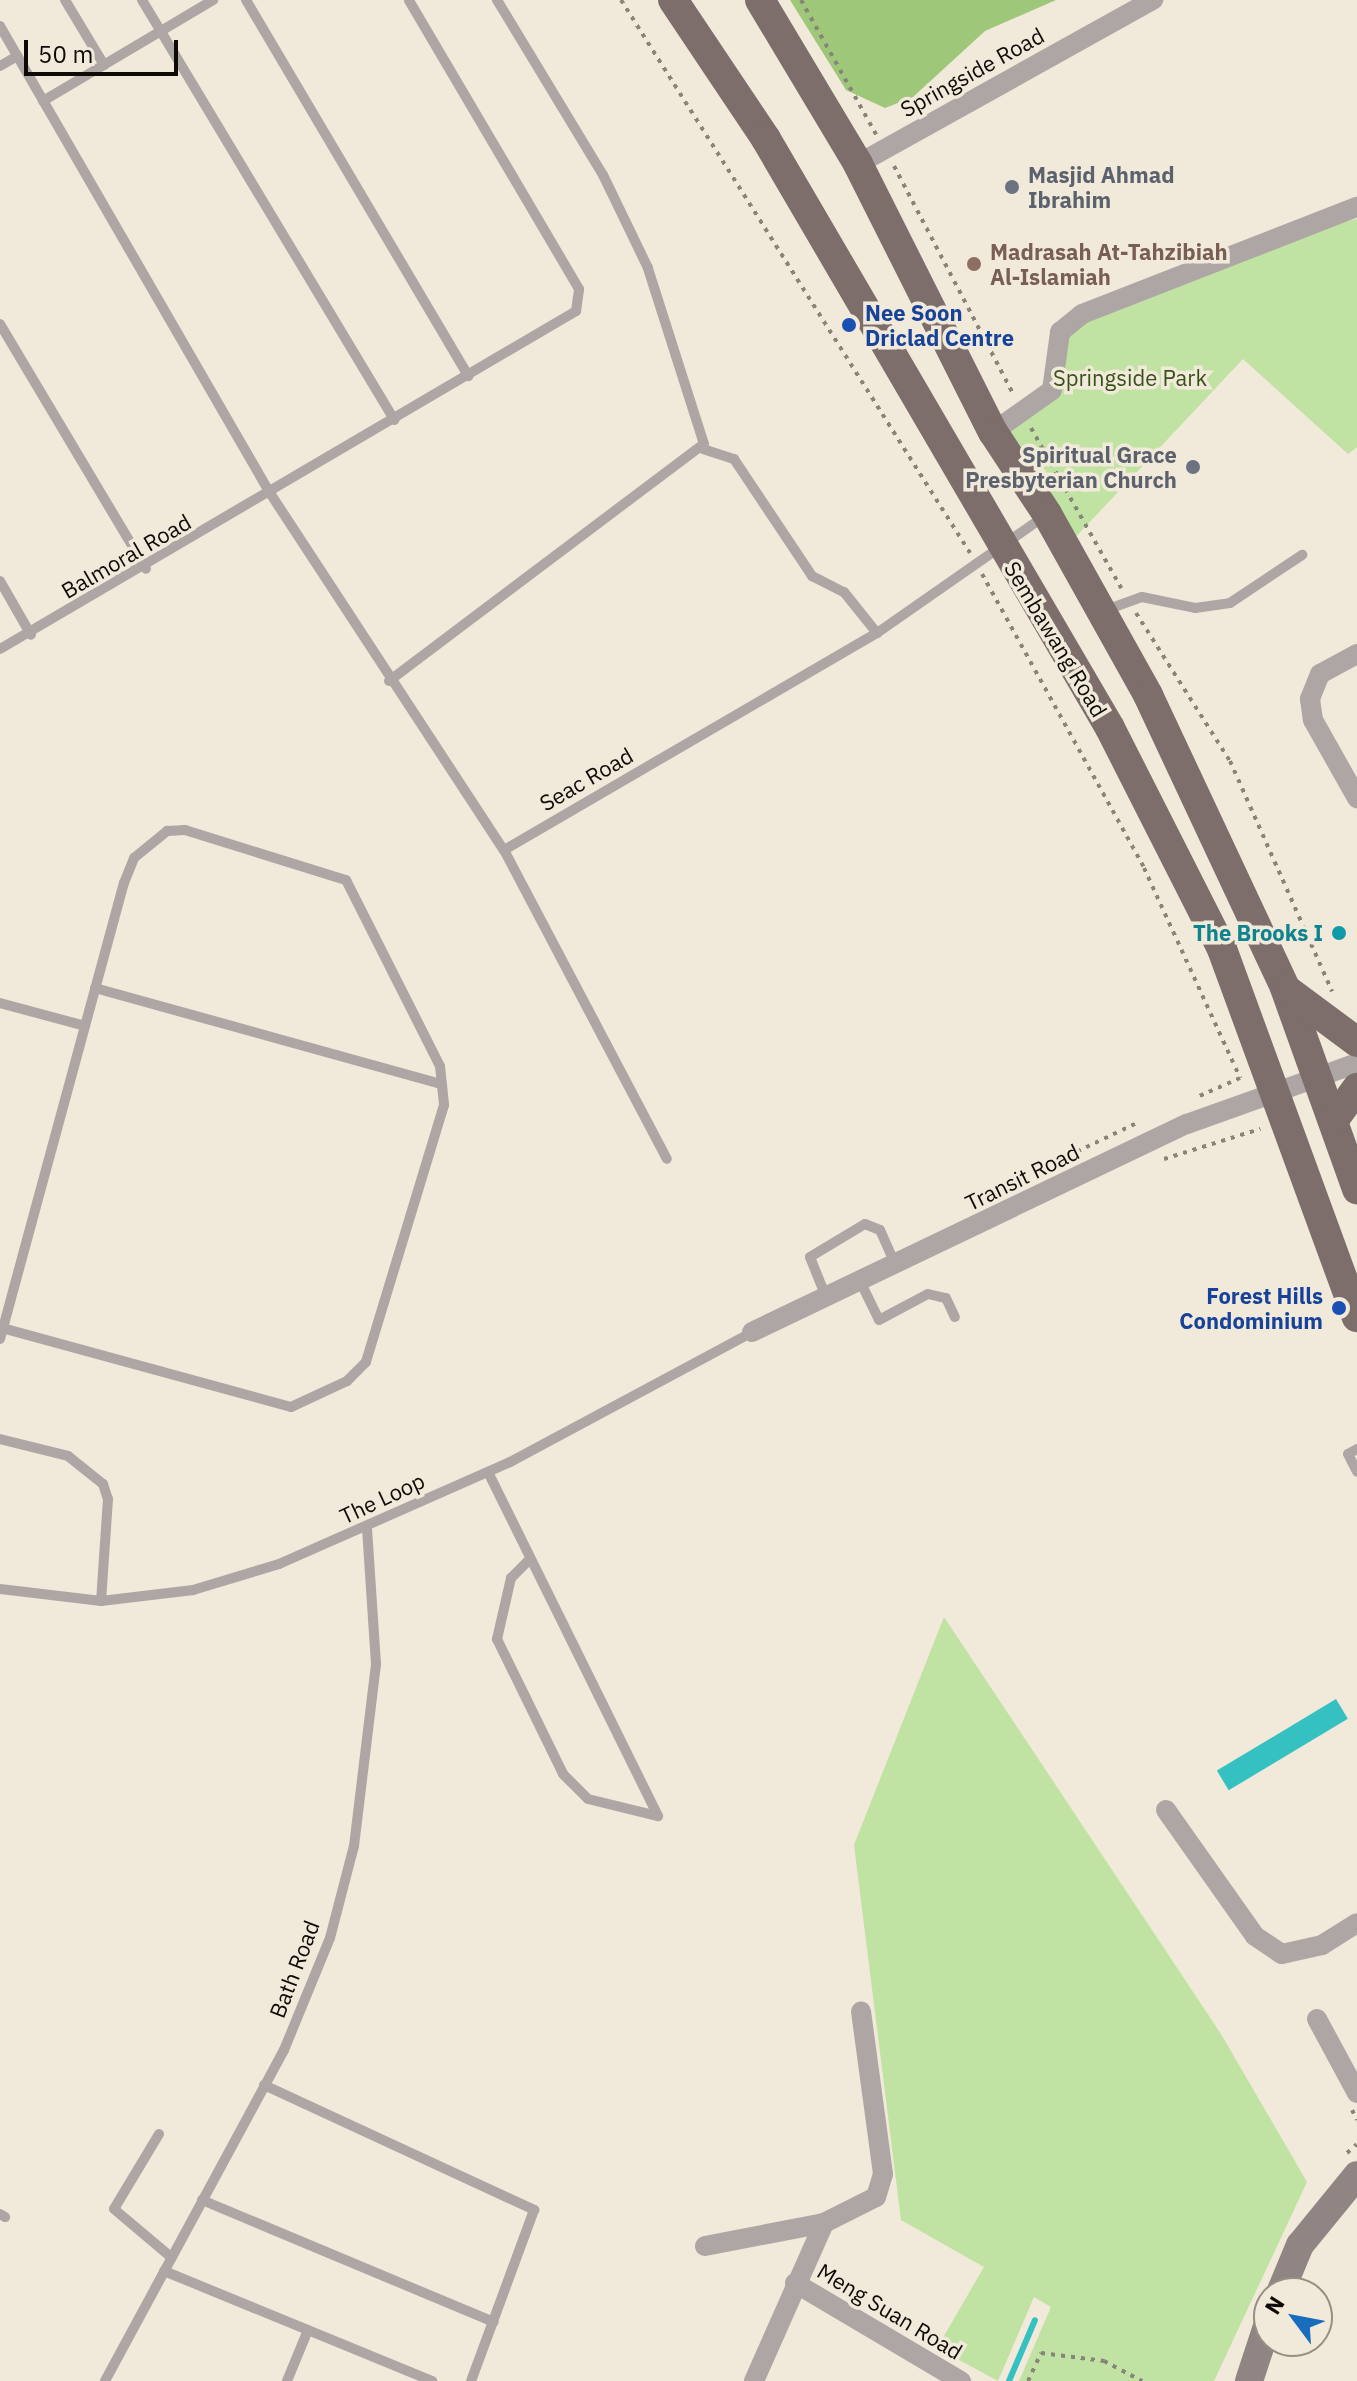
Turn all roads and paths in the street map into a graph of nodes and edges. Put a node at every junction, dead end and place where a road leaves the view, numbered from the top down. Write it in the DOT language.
graph roads {
  1 [pos="65,0"];
  2 [pos="142,0"];
  3 [pos="213,0"];
  4 [pos="246,0"];
  5 [pos="409,0"];
  6 [pos="497,0"];
  7 [pos="621,0"];
  8 [pos="760,0"];
  9 [pos="801,0"];
  10 [pos="1153,0"];
  11 [pos="684,7"];
  12 [pos="0,26"];
  13 [pos="159,32"];
  14 [pos="17,56"];
  15 [pos="104,65"];
  16 [pos="0,66"];
  17 [pos="43,101"];
  18 [pos="885,149"];
  19 [pos="858,164"];
  20 [pos="1357,207"];
  21 [pos="0,324"];
  22 [pos="468,376"];
  23 [pos="1022,412"];
  24 [pos="394,420"];
  25 [pos="993,432"];
  26 [pos="703,449"];
  27 [pos="270,493"];
  28 [pos="1047,514"];
  29 [pos="1302,555"];
  30 [pos="989,557"];
  31 [pos="146,569"];
  32 [pos="0,581"];
  33 [pos="1129,602"];
  34 [pos="1101,612"];
  35 [pos="877,633"];
  36 [pos="31,635"];
  37 [pos="0,649"];
  38 [pos="1357,654"];
  39 [pos="389,681"];
  40 [pos="1357,798"];
  41 [pos="504,850"];
  42 [pos="95,988"];
  43 [pos="1285,988"];
  44 [pos="1336,999"];
  45 [pos="0,1003"];
  46 [pos="85,1026"];
  47 [pos="1357,1042"];
  48 [pos="1357,1063"];
  49 [pos="1317,1075"];
  50 [pos="1240,1078"];
  51 [pos="442,1084"];
  52 [pos="1276,1087"];
  53 [pos="1357,1088"];
  54 [pos="1333,1121"];
  55 [pos="667,1159"];
  56 [pos="1357,1189"];
  57 [pos="895,1264"];
  58 [pos="860,1281"];
  59 [pos="826,1297"];
  60 [pos="955,1317"];
  61 [pos="1357,1317"];
  62 [pos="752,1332"];
  63 [pos="1,1334"];
  64 [pos="0,1439"];
  65 [pos="1357,1449"];
  66 [pos="488,1472"];
  67 [pos="1357,1472"];
  68 [pos="367,1528"];
  69 [pos="530,1559"];
  70 [pos="0,1589"];
  71 [pos="101,1601"];
  72 [pos="1166,1810"];
  73 [pos="1357,1923"];
  74 [pos="861,2011"];
  75 [pos="1317,2019"];
  76 [pos="264,2085"];
  77 [pos="1357,2093"];
  78 [pos="159,2134"];
  79 [pos="1357,2175"];
  80 [pos="202,2200"];
  81 [pos="824,2223"];
  82 [pos="705,2246"];
  83 [pos="171,2257"];
  84 [pos="164,2271"];
  85 [pos="1287,2277"];
  86 [pos="795,2283"];
  87 [pos="494,2322"];
  88 [pos="308,2330"];
  89 [pos="1257,2357"];
  90 [pos="105,2381"];
  91 [pos="287,2381"];
  92 [pos="432,2381"];
  93 [pos="471,2381"];
  94 [pos="754,2381"];
  95 [pos="961,2381"];
  96 [pos="1028,2381"];
  97 [pos="1142,2381"];
  98 [pos="1249,2381"];
  1 -- 15 [label="lane"];
  2 -- 13 [label="lane"];
  3 -- 13 [label="lane"];
  4 -- 22 [label="lane"];
  5 -- 22 [label="lane, Balmoral Road"];
  6 -- 26 [label="lane"];
  7 -- 30 [label="path"];
  8 -- 19 [label="main road"];
  9 -- 18 [label="path"];
  10 -- 18 [label="street, Springside Road"];
  11 -- 30 [label="main road, Sembawang Road"];
  12 -- 14 [label="lane"];
  13 -- 15 [label="lane"];
  13 -- 24 [label="lane"];
  14 -- 16 [label="lane"];
  14 -- 17 [label="lane"];
  15 -- 17 [label="lane"];
  17 -- 27 [label="lane"];
  18 -- 19 [label="street, Springside Road"];
  18 -- 23 [label="path"];
  19 -- 25 [label="main road"];
  20 -- 23 [label="street"];
  21 -- 31 [label="lane"];
  22 -- 24 [label="lane, Balmoral Road"];
  23 -- 25 [label="street"];
  23 -- 33 [label="path"];
  24 -- 27 [label="lane, Balmoral Road"];
  25 -- 28 [label="main road"];
  26 -- 35 [label="lane"];
  26 -- 39 [label="lane"];
  27 -- 31 [label="lane, Balmoral Road"];
  27 -- 39 [label="lane"];
  28 -- 30 [label="lane, Seac Road"];
  28 -- 34 [label="main road"];
  29 -- 33 [label="lane"];
  30 -- 35 [label="lane, Seac Road"];
  30 -- 50 [label="path"];
  30 -- 52 [label="main road, Sembawang Road"];
  31 -- 36 [label="lane, Balmoral Road"];
  32 -- 36 [label="lane"];
  33 -- 34 [label="lane"];
  33 -- 44 [label="path"];
  34 -- 43 [label="main road"];
  35 -- 41 [label="lane, Seac Road"];
  36 -- 37 [label="lane, Balmoral Road"];
  38 -- 40 [label="street"];
  39 -- 41 [label="lane"];
  41 -- 55 [label="lane"];
  42 -- 46 [label="lane"];
  42 -- 51 [label="lane"];
  42 -- 51 [label="lane"];
  43 -- 47 [label="main road"];
  43 -- 49 [label="main road"];
  45 -- 46 [label="lane"];
  46 -- 63 [label="lane"];
  48 -- 49 [label="street, Transit Road"];
  49 -- 52 [label="street, Transit Road"];
  49 -- 54 [label="main road"];
  51 -- 63 [label="lane"];
  52 -- 57 [label="street, Transit Road"];
  52 -- 61 [label="main road, Sembawang Road"];
  53 -- 54 [label="main road"];
  54 -- 56 [label="main road"];
  57 -- 58 [label="street, Transit Road"];
  57 -- 59 [label="lane"];
  58 -- 59 [label="street, Transit Road"];
  58 -- 60 [label="lane"];
  59 -- 62 [label="street, Transit Road"];
  62 -- 66 [label="lane, The Loop"];
  64 -- 71 [label="lane"];
  65 -- 67 [label="lane"];
  66 -- 68 [label="lane, The Loop"];
  66 -- 69 [label="lane"];
  68 -- 71 [label="lane, The Loop"];
  68 -- 76 [label="lane, Bath Road"];
  69 -- 69 [label="lane"];
  70 -- 71 [label="lane, The Loop"];
  72 -- 73 [label="street"];
  74 -- 81 [label="street"];
  75 -- 77 [label="street"];
  76 -- 80 [label="lane, Bath Road"];
  76 -- 87 [label="lane"];
  78 -- 83 [label="lane"];
  79 -- 85 [label="main road"];
  80 -- 83 [label="lane, Bath Road"];
  80 -- 87 [label="lane"];
  81 -- 82 [label="street"];
  81 -- 86 [label="street, Meng Suan Road"];
  83 -- 84 [label="lane, Bath Road"];
  84 -- 88 [label="lane"];
  84 -- 90 [label="lane, Bath Road"];
  86 -- 94 [label="street, Meng Suan Road"];
  86 -- 95 [label="street, Meng Suan Road"];
  87 -- 93 [label="lane"];
  88 -- 91 [label="lane"];
  88 -- 92 [label="lane"];
  89 -- 98 [label="main road"];
  96 -- 97 [label="path"];
}
